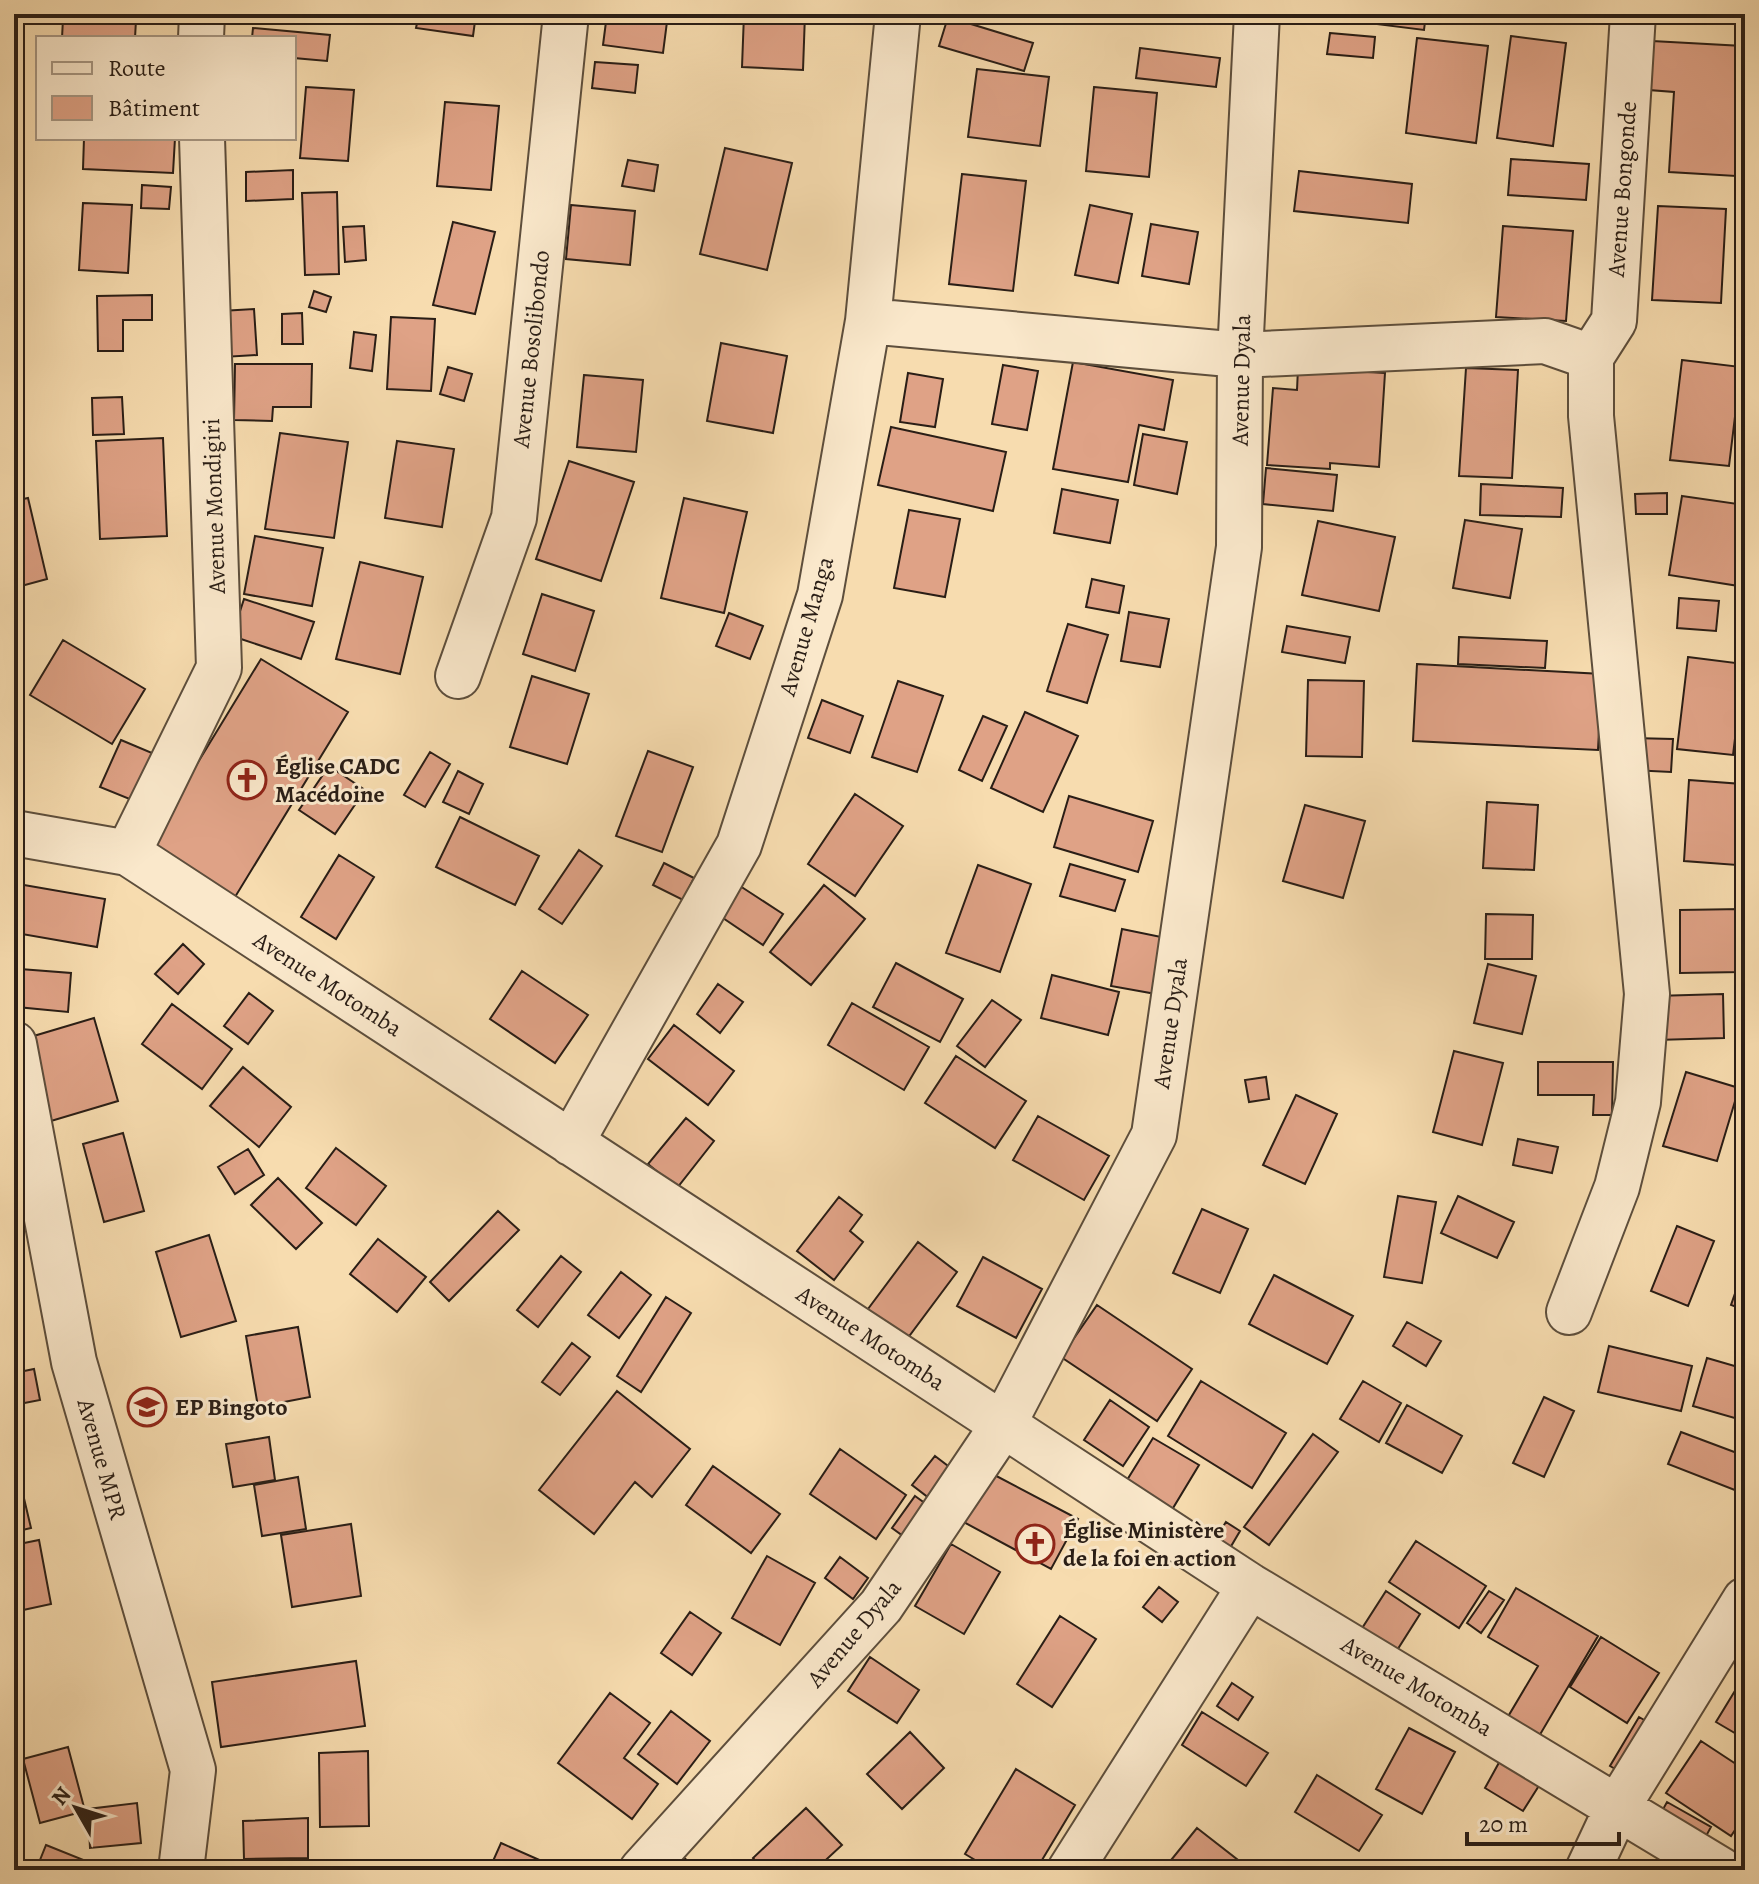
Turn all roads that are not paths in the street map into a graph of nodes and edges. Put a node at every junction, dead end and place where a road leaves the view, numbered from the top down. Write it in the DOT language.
graph roads {
  1 [pos="202,14"];
  2 [pos="566,14"];
  3 [pos="898,14"];
  4 [pos="1257,14"];
  5 [pos="1633,14"];
  6 [pos="201,36"];
  7 [pos="202,140"];
  8 [pos="868,321"];
  9 [pos="1240,355"];
  10 [pos="1591,357"];
  11 [pos="458,676"];
  12 [pos="14,833"];
  13 [pos="128,853"];
  14 [pos="14,1044"];
  15 [pos="571,1143"];
  16 [pos="1569,1312"];
  17 [pos="1003,1425"];
  18 [pos="1250,1586"];
  19 [pos="1745,1600"];
  20 [pos="1618,1806"];
  21 [pos="181,1870"];
  22 [pos="642,1870"];
  23 [pos="1070,1870"];
  24 [pos="1588,1870"];
  25 [pos="1721,1870"];
  1 -- 6 [label="street"];
  2 -- 11 [label="street, Avenue Bosolibondo"];
  3 -- 8 [label="street, Avenue Manga"];
  4 -- 9 [label="street, Avenue Dyala"];
  5 -- 10 [label="street, Avenue Bongonde"];
  7 -- 13 [label="street, Avenue Mondigiri"];
  8 -- 9 [label="street"];
  8 -- 15 [label="street, Avenue Manga"];
  9 -- 10 [label="street"];
  9 -- 17 [label="street, Avenue Dyala"];
  10 -- 16 [label="street"];
  12 -- 13 [label="street, Avenue Motomba"];
  13 -- 15 [label="street, Avenue Motomba"];
  14 -- 21 [label="street, Avenue MPR"];
  15 -- 17 [label="street, Avenue Motomba"];
  17 -- 18 [label="street, Avenue Motomba"];
  17 -- 22 [label="street, Avenue Dyala"];
  18 -- 20 [label="street, Avenue Motomba"];
  18 -- 23 [label="street"];
  19 -- 20 [label="street"];
  20 -- 24 [label="street"];
  20 -- 25 [label="street, Avenue Motomba"];
}
